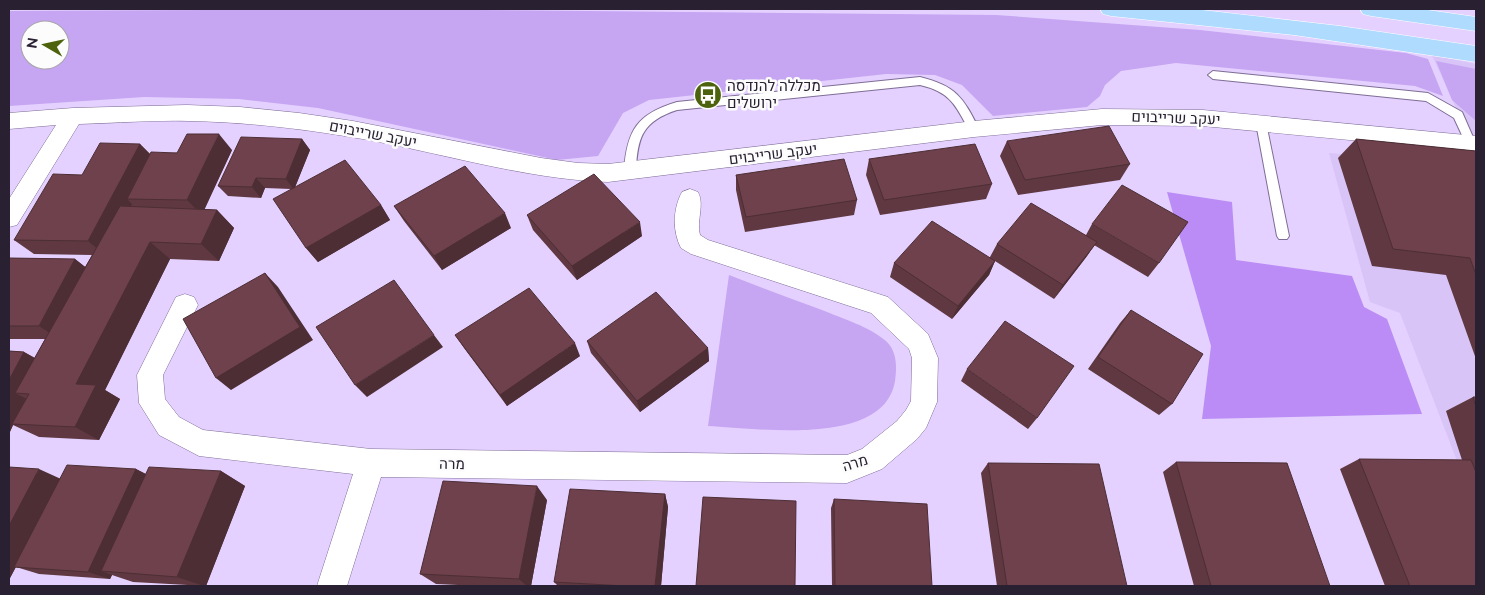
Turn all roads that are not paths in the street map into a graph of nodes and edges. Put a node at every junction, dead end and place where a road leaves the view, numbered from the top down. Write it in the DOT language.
graph roads {
  1 [pos="1111,9"];
  2 [pos="1371,9"];
  3 [pos="1476,24"];
  4 [pos="1476,54"];
  5 [pos="1213,74"];
  6 [pos="73,116"];
  7 [pos="9,121"];
  8 [pos="1260,123"];
  9 [pos="974,128"];
  10 [pos="1474,144"];
  11 [pos="630,171"];
  12 [pos="690,198"];
  13 [pos="9,218"];
  14 [pos="1283,236"];
  15 [pos="185,306"];
  16 [pos="371,463"];
  17 [pos="332,586"];
  1 -- 4 [label="highway"];
  2 -- 3 [label="highway"];
  5 -- 10 [label="lane"];
  6 -- 7 [label="street, יעקב שרייבוים"];
  6 -- 11 [label="street, יעקב שרייבוים"];
  6 -- 13 [label="street"];
  8 -- 9 [label="street, יעקב שרייבוים"];
  8 -- 10 [label="street, יעקב שרייבוים"];
  8 -- 14 [label="lane"];
  9 -- 11 [label="street, יעקב שרייבוים"];
  9 -- 11 [label="lane"];
  12 -- 16 [label="street, מרה"];
  15 -- 16 [label="street, מרה"];
  16 -- 17 [label="street"];
}
